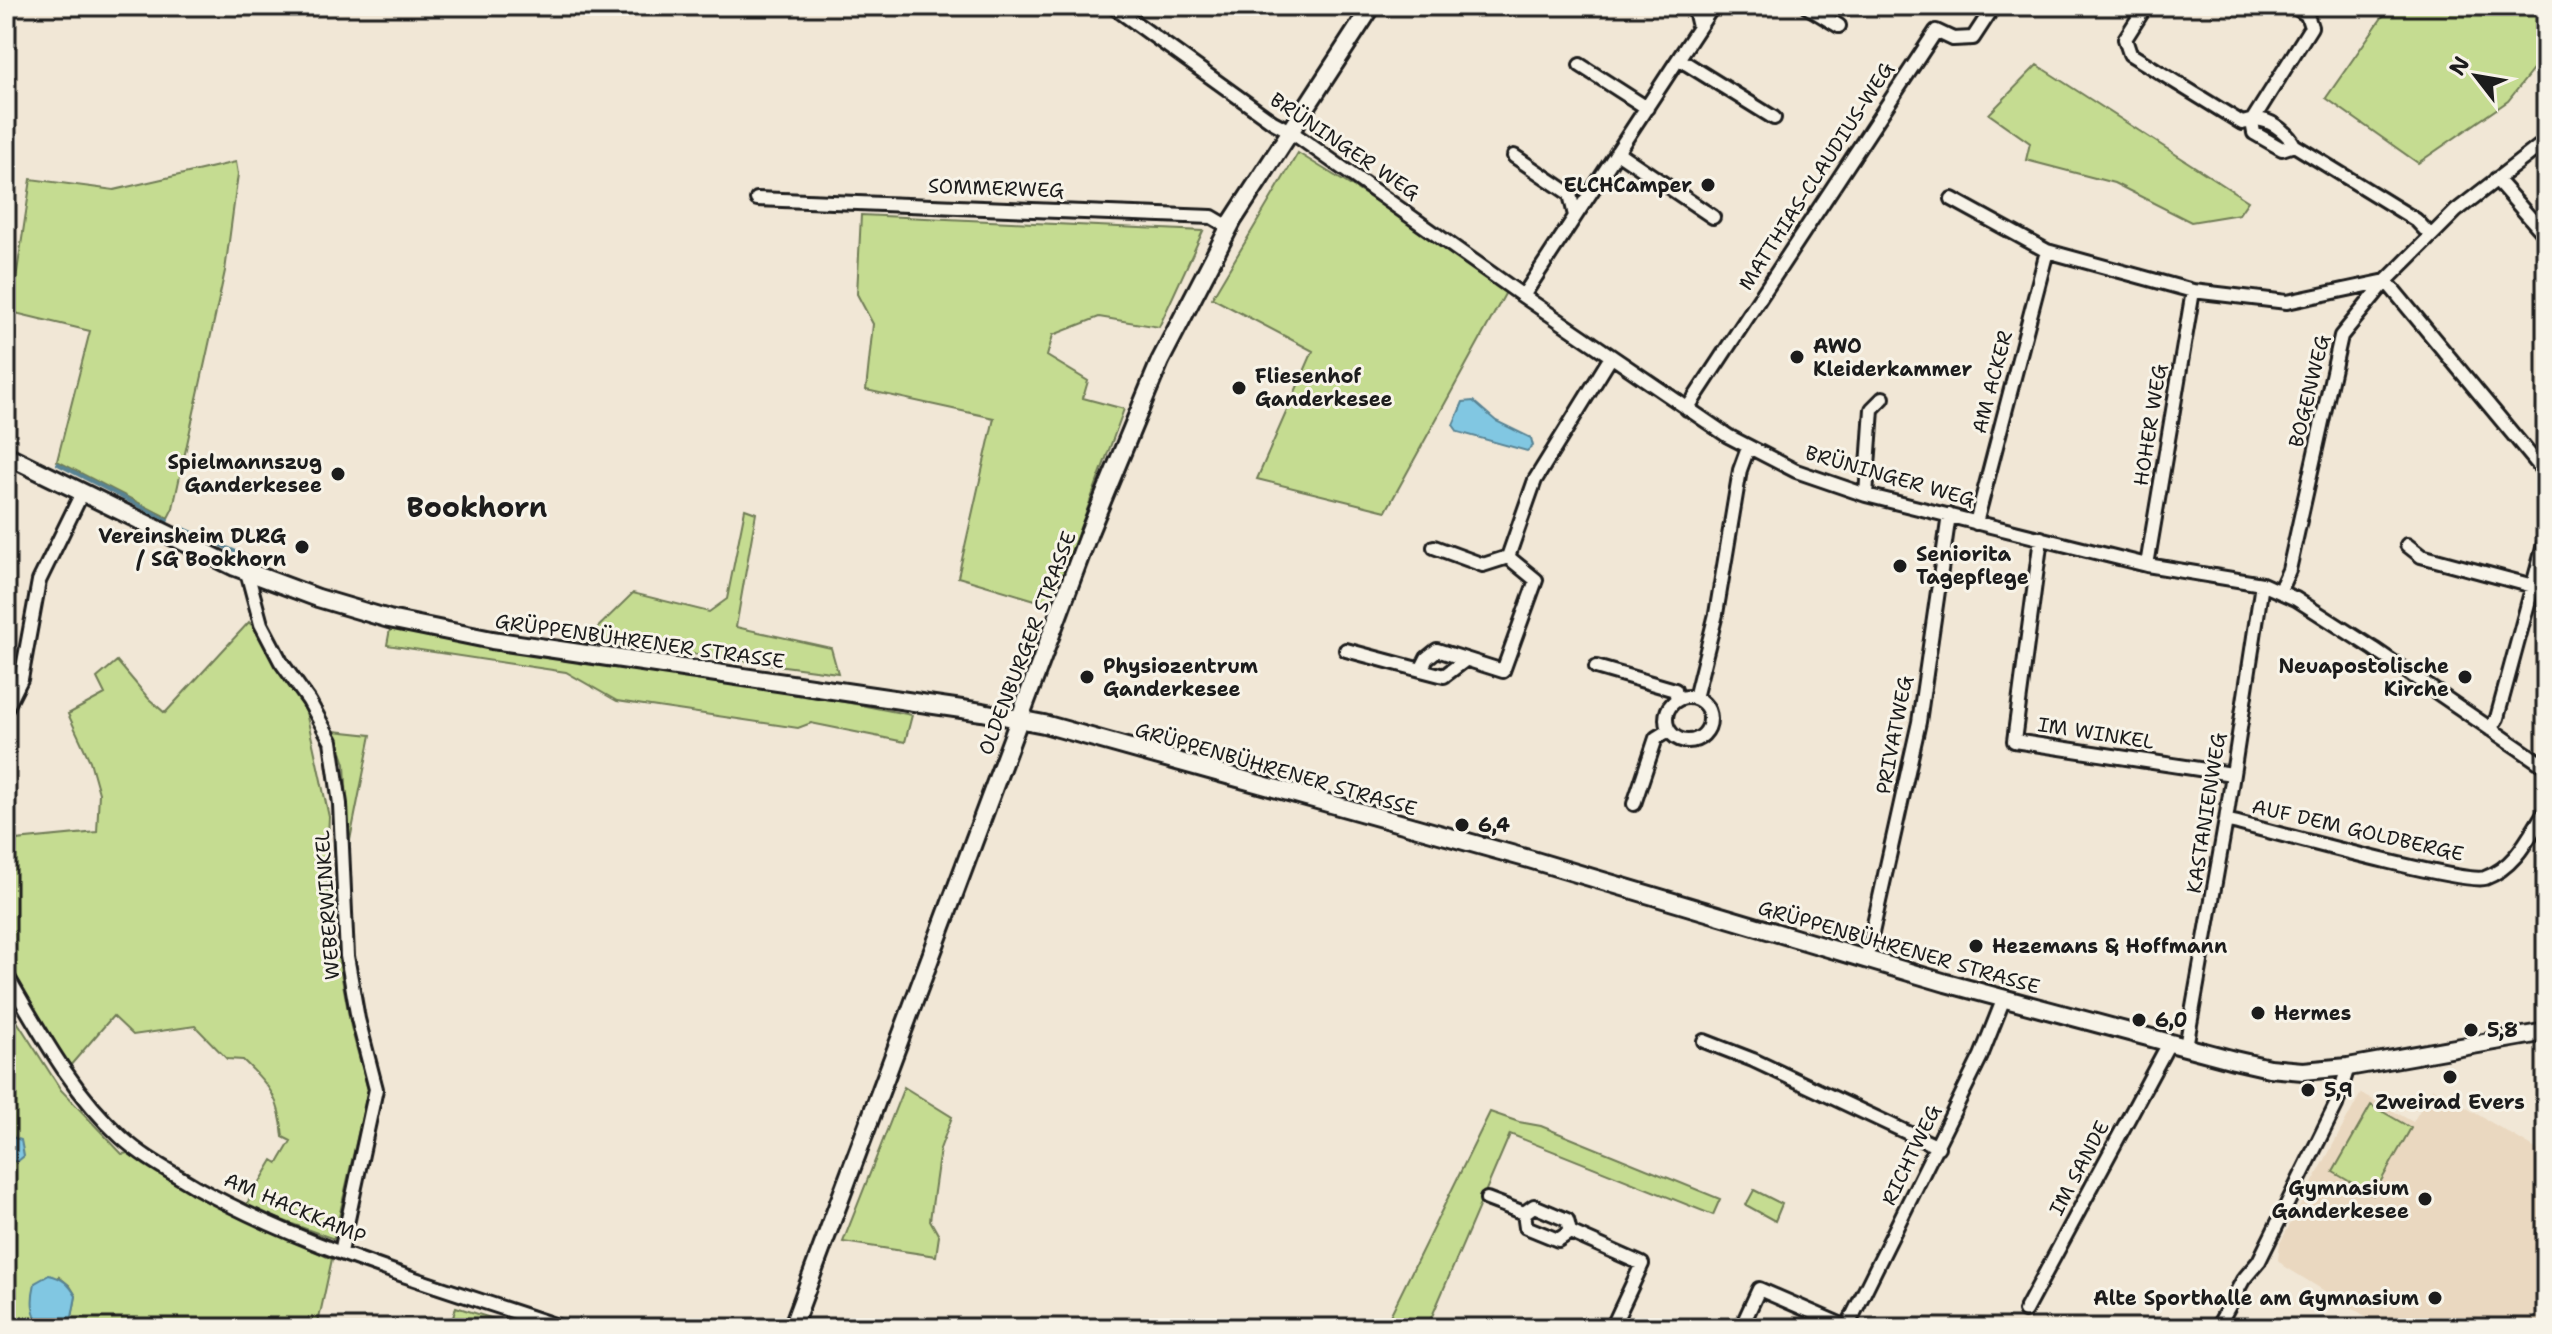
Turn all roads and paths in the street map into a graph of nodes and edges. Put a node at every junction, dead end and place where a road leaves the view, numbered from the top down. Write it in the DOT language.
graph roads {
  1 [pos="1112,6"];
  2 [pos="1372,6"];
  3 [pos="1696,6"];
  4 [pos="1713,6"];
  5 [pos="1806,6"];
  6 [pos="1994,6"];
  7 [pos="2146,6"];
  8 [pos="2293,6"];
  9 [pos="1839,26"];
  10 [pos="1699,27"];
  11 [pos="1679,59"];
  12 [pos="1580,65"];
  13 [pos="1647,108"];
  14 [pos="1774,118"];
  15 [pos="2252,121"];
  16 [pos="1290,131"];
  17 [pos="2546,141"];
  18 [pos="1617,152"];
  19 [pos="1514,156"];
  20 [pos="2496,179"];
  21 [pos="1591,190"];
  22 [pos="1570,194"];
  23 [pos="757,199"];
  24 [pos="1952,199"];
  25 [pos="1575,216"];
  26 [pos="1713,217"];
  27 [pos="1229,227"];
  28 [pos="2431,236"];
  29 [pos="2546,236"];
  30 [pos="2047,251"];
  31 [pos="2386,281"];
  32 [pos="2193,291"];
  33 [pos="1523,296"];
  34 [pos="1611,357"];
  35 [pos="1883,398"];
  36 [pos="1687,409"];
  37 [pos="1748,448"];
  38 [pos="6,455"];
  39 [pos="2546,479"];
  40 [pos="82,493"];
  41 [pos="1866,495"];
  42 [pos="1949,515"];
  43 [pos="1976,523"];
  44 [pos="2546,537"];
  45 [pos="2041,538"];
  46 [pos="2407,545"];
  47 [pos="1434,547"];
  48 [pos="1508,557"];
  49 [pos="2147,565"];
  50 [pos="247,572"];
  51 [pos="2262,584"];
  52 [pos="2533,586"];
  53 [pos="2280,590"];
  54 [pos="1346,650"];
  55 [pos="1464,661"];
  56 [pos="1596,667"];
  57 [pos="1421,670"];
  58 [pos="1695,698"];
  59 [pos="1677,699"];
  60 [pos="6,709"];
  61 [pos="1019,719"];
  62 [pos="2490,729"];
  63 [pos="1669,730"];
  64 [pos="2546,767"];
  65 [pos="2232,774"];
  66 [pos="1634,804"];
  67 [pos="2546,810"];
  68 [pos="2226,820"];
  69 [pos="1866,960"];
  70 [pos="6,974"];
  71 [pos="2004,998"];
  72 [pos="2546,1032"];
  73 [pos="1704,1041"];
  74 [pos="2169,1043"];
  75 [pos="2186,1047"];
  76 [pos="2348,1067"];
  77 [pos="1938,1147"];
  78 [pos="1487,1199"];
  79 [pos="1524,1213"];
  80 [pos="1570,1232"];
  81 [pos="341,1252"];
  82 [pos="2025,1311"];
  83 [pos="563,1328"];
  84 [pos="792,1328"];
  85 [pos="1612,1328"];
  86 [pos="1741,1328"];
  87 [pos="1848,1328"];
  88 [pos="2217,1328"];
  1 -- 16 [label="street, BRÜNINGER WEG"];
  2 -- 16 [label="street, OLDENBURGER STRASSE"];
  3 -- 10 [label="street"];
  4 -- 10 [label="street"];
  5 -- 9 [label="street"];
  6 -- 36 [label="street, MATTHIAS-CLAUDIUS-WEG"];
  7 -- 15 [label="street"];
  8 -- 15 [label="street"];
  10 -- 11 [label="street"];
  11 -- 13 [label="street"];
  11 -- 14 [label="street"];
  12 -- 13 [label="street"];
  13 -- 18 [label="street"];
  15 -- 28 [label="street"];
  16 -- 27 [label="street, OLDENBURGER STRASSE"];
  16 -- 33 [label="street, BRÜNINGER WEG"];
  17 -- 20 [label="street, BOGENWEG"];
  18 -- 21 [label="street"];
  18 -- 26 [label="street"];
  19 -- 22 [label="street"];
  20 -- 28 [label="street, BOGENWEG"];
  20 -- 29 [label="street"];
  21 -- 22 [label="street"];
  21 -- 25 [label="street"];
  22 -- 25 [label="street"];
  23 -- 27 [label="street, SOMMERWEG"];
  24 -- 30 [label="street"];
  25 -- 33 [label="street"];
  27 -- 61 [label="street, OLDENBURGER STRASSE"];
  28 -- 31 [label="street, BOGENWEG"];
  30 -- 32 [label="street"];
  30 -- 43 [label="street, AM ACKER"];
  31 -- 32 [label="street"];
  31 -- 39 [label="street"];
  31 -- 53 [label="street, BOGENWEG"];
  32 -- 49 [label="street, HOHER WEG"];
  33 -- 34 [label="street, BRÜNINGER WEG"];
  34 -- 36 [label="street, BRÜNINGER WEG"];
  34 -- 48 [label="street"];
  35 -- 41 [label="street"];
  36 -- 37 [label="street, BRÜNINGER WEG"];
  37 -- 41 [label="street, BRÜNINGER WEG"];
  37 -- 58 [label="street"];
  38 -- 40 [label="street, GRÜPPENBÜHRENER STRASSE"];
  40 -- 50 [label="street, GRÜPPENBÜHRENER STRASSE"];
  40 -- 60 [label="street"];
  41 -- 42 [label="street, BRÜNINGER WEG"];
  42 -- 43 [label="street, BRÜNINGER WEG"];
  42 -- 69 [label="street, PRIVATWEG"];
  43 -- 45 [label="street, BRÜNINGER WEG"];
  44 -- 52 [label="street"];
  45 -- 49 [label="street, BRÜNINGER WEG"];
  45 -- 65 [label="street, IM WINKEL"];
  46 -- 52 [label="street"];
  47 -- 48 [label="street"];
  48 -- 55 [label="street"];
  49 -- 51 [label="street, BRÜNINGER WEG"];
  50 -- 61 [label="street, GRÜPPENBÜHRENER STRASSE"];
  50 -- 81 [label="street, WEBERWINKEL"];
  51 -- 53 [label="street, BRÜNINGER WEG"];
  51 -- 65 [label="street, KASTANIENWEG"];
  52 -- 62 [label="street"];
  53 -- 62 [label="street, BRÜNINGER WEG"];
  54 -- 57 [label="street"];
  55 -- 57 [label="street"];
  55 -- 57 [label="street"];
  56 -- 59 [label="street"];
  58 -- 59 [label="street"];
  58 -- 63 [label="street"];
  59 -- 63 [label="street"];
  61 -- 69 [label="street, GRÜPPENBÜHRENER STRASSE"];
  61 -- 84 [label="street, OLDENBURGER STRASSE"];
  62 -- 64 [label="street, BRÜNINGER WEG"];
  63 -- 66 [label="street"];
  65 -- 68 [label="street, KASTANIENWEG"];
  67 -- 68 [label="street, AUF DEM GOLDBERGE"];
  68 -- 75 [label="street, KASTANIENWEG"];
  69 -- 71 [label="street, GRÜPPENBÜHRENER STRASSE"];
  70 -- 81 [label="street, AM HACKKAMP"];
  71 -- 74 [label="street, GRÜPPENBÜHRENER STRASSE"];
  71 -- 77 [label="street, RICHTWEG"];
  72 -- 76 [label="street, GRÜPPENBÜHRENER STRASSE"];
  73 -- 77 [label="street"];
  74 -- 75 [label="street, GRÜPPENBÜHRENER STRASSE"];
  74 -- 82 [label="street, IM SANDE"];
  75 -- 76 [label="street, GRÜPPENBÜHRENER STRASSE"];
  76 -- 88 [label="street"];
  77 -- 87 [label="street, RICHTWEG"];
  78 -- 79 [label="street"];
  79 -- 80 [label="street"];
  79 -- 80 [label="street"];
  80 -- 85 [label="street"];
  81 -- 83 [label="street, AM HACKKAMP"];
  86 -- 87 [label="street"];
}
